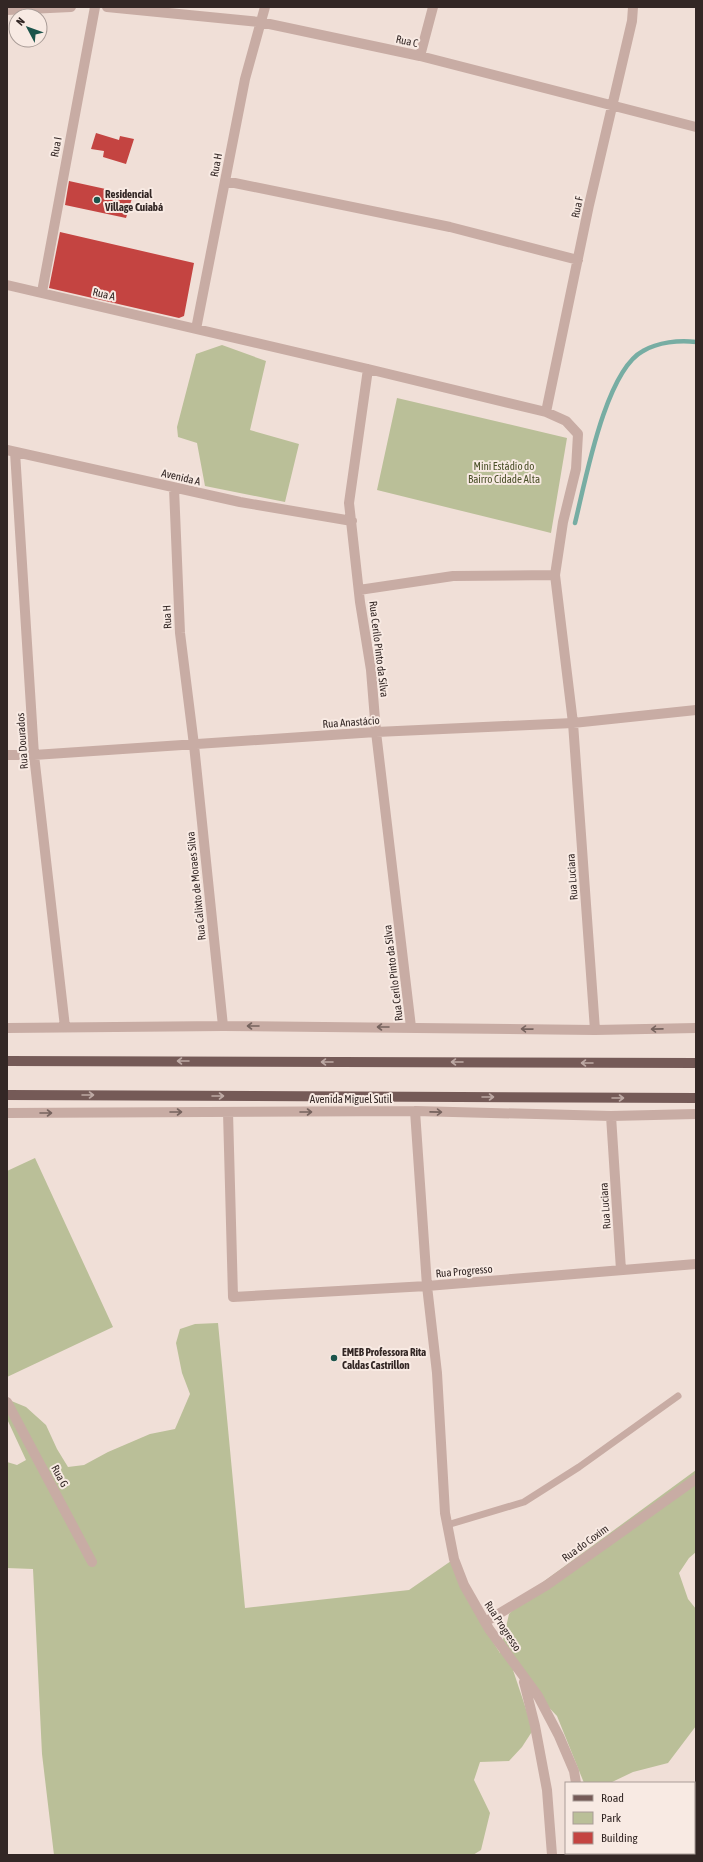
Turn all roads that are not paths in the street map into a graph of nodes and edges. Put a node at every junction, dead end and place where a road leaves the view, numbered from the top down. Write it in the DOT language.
graph roads {
  1 [pos="72,7"];
  2 [pos="94,7"];
  3 [pos="107,7"];
  4 [pos="265,7"];
  5 [pos="433,7"];
  6 [pos="633,7"];
  7 [pos="7,10"];
  8 [pos="260,22"];
  9 [pos="420,56"];
  10 [pos="613,106"];
  11 [pos="696,127"];
  12 [pos="225,181"];
  13 [pos="578,260"];
  14 [pos="7,285"];
  15 [pos="42,292"];
  16 [pos="196,328"];
  17 [pos="368,369"];
  18 [pos="546,412"];
  19 [pos="11,451"];
  20 [pos="174,488"];
  21 [pos="352,521"];
  22 [pos="555,575"];
  23 [pos="359,590"];
  24 [pos="696,710"];
  25 [pos="573,722"];
  26 [pos="376,732"];
  27 [pos="194,745"];
  28 [pos="7,755"];
  29 [pos="34,755"];
  30 [pos="223,1026"];
  31 [pos="65,1027"];
  32 [pos="412,1027"];
  33 [pos="7,1028"];
  34 [pos="696,1028"];
  35 [pos="595,1030"];
  36 [pos="7,1061"];
  37 [pos="696,1063"];
  38 [pos="7,1095"];
  39 [pos="696,1098"];
  40 [pos="415,1111"];
  41 [pos="228,1112"];
  42 [pos="7,1113"];
  43 [pos="696,1114"];
  44 [pos="611,1116"];
  45 [pos="696,1264"];
  46 [pos="621,1270"];
  47 [pos="426,1286"];
  48 [pos="678,1396"];
  49 [pos="7,1402"];
  50 [pos="696,1479"];
  51 [pos="447,1525"];
  52 [pos="92,1562"];
  53 [pos="484,1622"];
  54 [pos="523,1677"];
  55 [pos="576,1782"];
  56 [pos="552,1855"];
  1 -- 7 [label="street"];
  2 -- 15 [label="street, Rua I"];
  3 -- 8 [label="street, Rua C"];
  4 -- 8 [label="street, Rua H"];
  5 -- 9 [label="street"];
  6 -- 10 [label="street, Rua F"];
  8 -- 9 [label="street, Rua C"];
  8 -- 12 [label="street, Rua H"];
  9 -- 10 [label="street, Rua C"];
  10 -- 11 [label="street, Rua C"];
  10 -- 13 [label="street, Rua F"];
  12 -- 13 [label="street"];
  12 -- 16 [label="street, Rua H"];
  13 -- 18 [label="street, Rua F"];
  14 -- 15 [label="street, Rua A"];
  15 -- 16 [label="street, Rua A"];
  16 -- 17 [label="street, Rua A"];
  17 -- 18 [label="street, Rua A"];
  17 -- 21 [label="street, Rua Cerilo Pinto da Silva"];
  18 -- 22 [label="street, Rua Luciara"];
  19 -- 20 [label="street, Avenida A"];
  19 -- 29 [label="street, Rua Dourados"];
  20 -- 21 [label="street, Avenida A"];
  20 -- 27 [label="street, Rua H"];
  21 -- 23 [label="street, Rua Cerilo Pinto da Silva"];
  22 -- 23 [label="street"];
  22 -- 25 [label="street, Rua Luciara"];
  23 -- 26 [label="street, Rua Cerilo Pinto da Silva"];
  24 -- 25 [label="street, Rua Anastácio"];
  25 -- 26 [label="street, Rua Anastácio"];
  25 -- 35 [label="street, Rua Luciara"];
  26 -- 27 [label="street, Rua Anastácio"];
  26 -- 32 [label="street, Rua Cerilo Pinto da Silva"];
  27 -- 29 [label="street, Rua Anastácio"];
  27 -- 30 [label="street, Rua Calixto de Moraes Silva"];
  28 -- 29 [label="street, Rua Anastácio"];
  29 -- 31 [label="street, Rua Dourados"];
  30 -- 31 [label="street"];
  32 -- 30 [label="street, one-way"];
  31 -- 33 [label="street"];
  35 -- 32 [label="street, one-way"];
  34 -- 35 [label="street, one-way"];
  37 -- 36 [label="main road, one-way"];
  38 -- 39 [label="main road, Avenida Miguel Sutil, one-way"];
  41 -- 40 [label="street, Avenida Miguel Sutil, one-way"];
  40 -- 44 [label="street, Avenida Miguel Sutil, one-way"];
  40 -- 47 [label="street"];
  42 -- 41 [label="street, Avenida Miguel Sutil, one-way"];
  41 -- 47 [label="street, Rua Progresso"];
  43 -- 44 [label="street, Avenida Miguel Sutil"];
  44 -- 46 [label="street, Rua Luciara"];
  45 -- 46 [label="street, Rua Progresso"];
  46 -- 47 [label="street, Rua Progresso"];
  47 -- 51 [label="street, Rua Progresso"];
  48 -- 51 [label="lane"];
  49 -- 52 [label="street, Rua G"];
  50 -- 53 [label="street, Rua do Coxim"];
  51 -- 53 [label="street, Rua Progresso"];
  53 -- 54 [label="street, Rua Progresso"];
  54 -- 55 [label="street, Rua Progresso"];
  54 -- 56 [label="street"];
}
